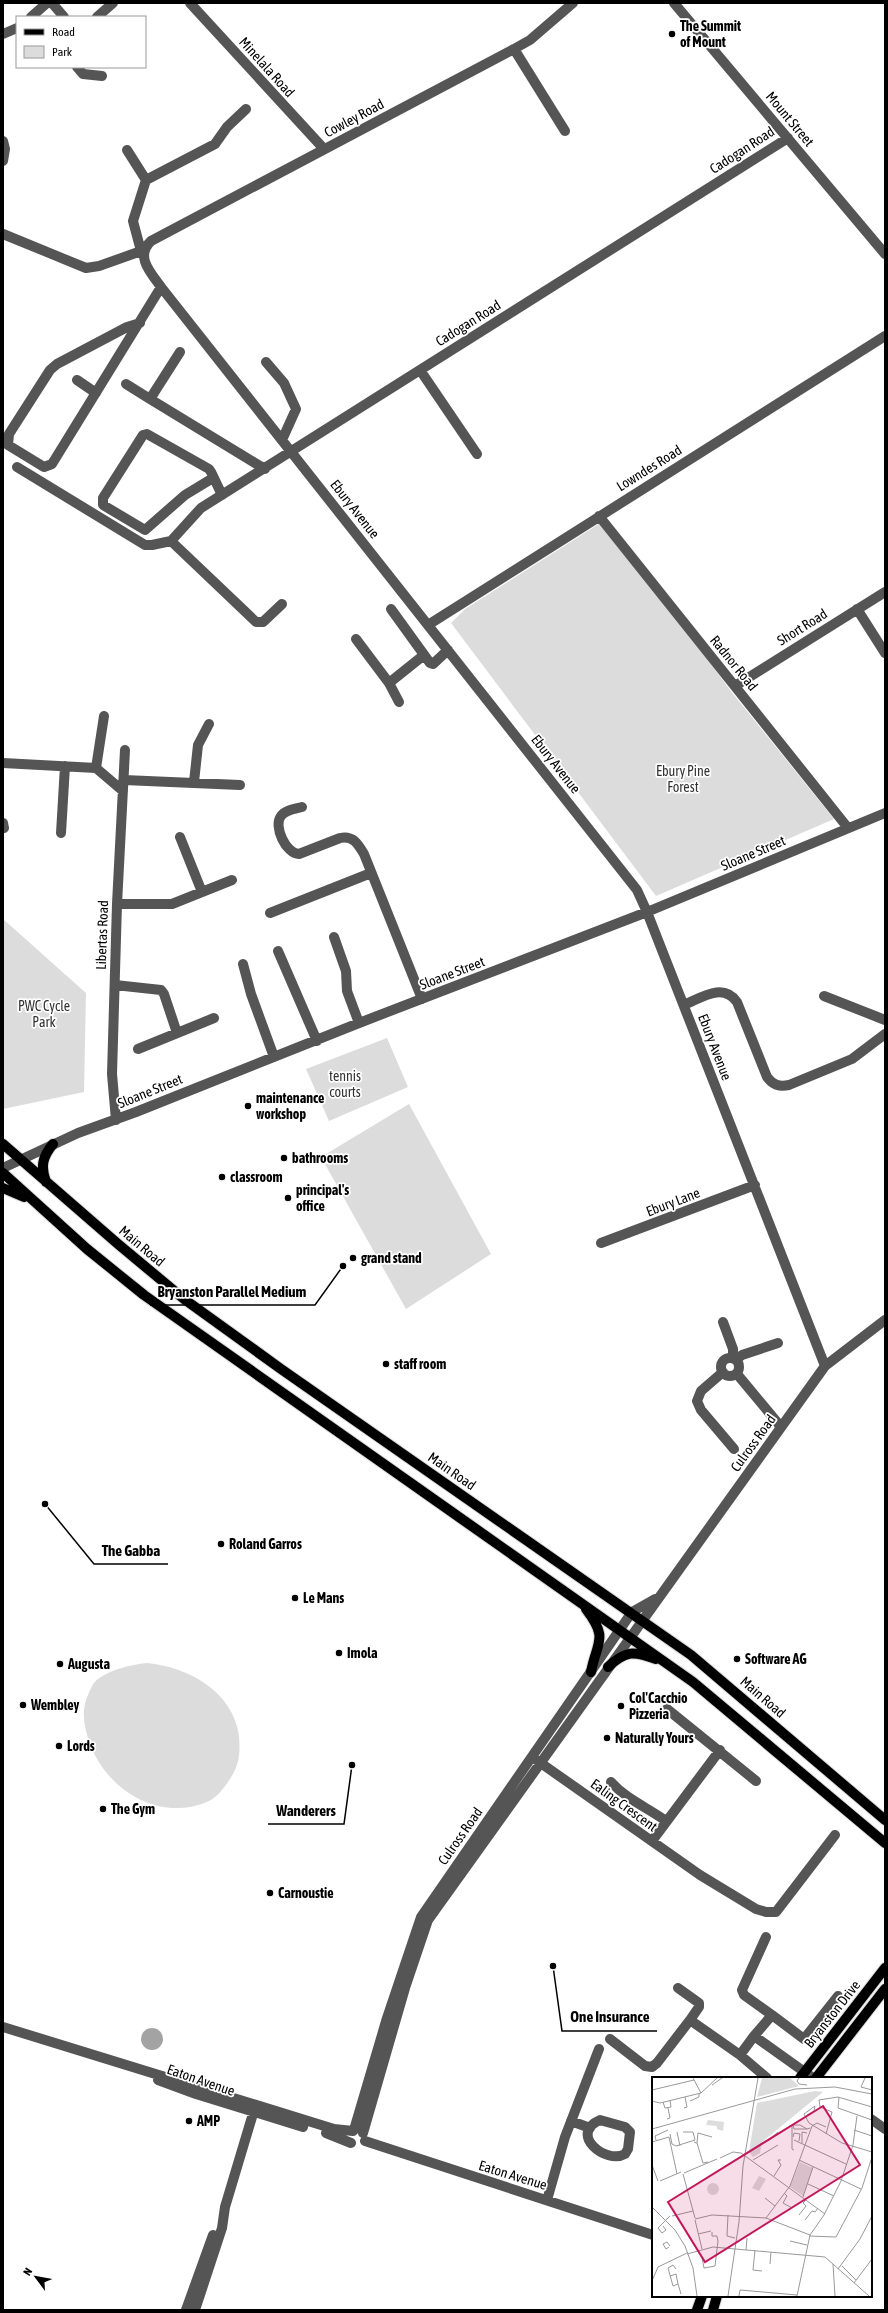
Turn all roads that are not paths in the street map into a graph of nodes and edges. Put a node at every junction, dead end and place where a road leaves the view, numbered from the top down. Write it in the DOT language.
graph roads {
  1 [pos="47,3"];
  2 [pos="52,3"];
  3 [pos="113,3"];
  4 [pos="190,3"];
  5 [pos="573,3"];
  6 [pos="674,3"];
  7 [pos="31,16"];
  8 [pos="63,16"];
  9 [pos="98,16"];
  10 [pos="16,28"];
  11 [pos="3,34"];
  12 [pos="514,49"];
  13 [pos="78,68"];
  14 [pos="102,76"];
  15 [pos="246,109"];
  16 [pos="565,131"];
  17 [pos="788,138"];
  18 [pos="3,141"];
  19 [pos="324,149"];
  20 [pos="127,150"];
  21 [pos="3,161"];
  22 [pos="146,180"];
  23 [pos="3,234"];
  24 [pos="142,250"];
  25 [pos="885,254"];
  26 [pos="161,287"];
  27 [pos="140,323"];
  28 [pos="885,336"];
  29 [pos="180,352"];
  30 [pos="266,362"];
  31 [pos="420,370"];
  32 [pos="77,380"];
  33 [pos="126,384"];
  34 [pos="96,393"];
  35 [pos="150,399"];
  36 [pos="282,440"];
  37 [pos="291,452"];
  38 [pos="477,454"];
  39 [pos="17,467"];
  40 [pos="264,469"];
  41 [pos="213,478"];
  42 [pos="222,495"];
  43 [pos="599,516"];
  44 [pos="171,541"];
  45 [pos="885,592"];
  46 [pos="282,604"];
  47 [pos="391,609"];
  48 [pos="858,609"];
  49 [pos="428,625"];
  50 [pos="356,639"];
  51 [pos="448,650"];
  52 [pos="885,653"];
  53 [pos="424,655"];
  54 [pos="390,683"];
  55 [pos="735,686"];
  56 [pos="399,702"];
  57 [pos="104,716"];
  58 [pos="209,724"];
  59 [pos="125,750"];
  60 [pos="3,763"];
  61 [pos="65,766"];
  62 [pos="96,768"];
  63 [pos="124,780"];
  64 [pos="194,782"];
  65 [pos="240,785"];
  66 [pos="123,791"];
  67 [pos="302,807"];
  68 [pos="885,813"];
  69 [pos="848,828"];
  70 [pos="61,833"];
  71 [pos="180,837"];
  72 [pos="371,873"];
  73 [pos="232,880"];
  74 [pos="202,892"];
  75 [pos="117,904"];
  76 [pos="647,912"];
  77 [pos="270,913"];
  78 [pos="334,937"];
  79 [pos="278,951"];
  80 [pos="243,964"];
  81 [pos="115,985"];
  82 [pos="824,996"];
  83 [pos="422,999"];
  84 [pos="684,1005"];
  85 [pos="214,1018"];
  86 [pos="885,1020"];
  87 [pos="360,1023"];
  88 [pos="177,1033"];
  89 [pos="885,1034"];
  90 [pos="317,1041"];
  91 [pos="138,1049"];
  92 [pos="274,1057"];
  93 [pos="116,1120"];
  94 [pos="3,1144"];
  95 [pos="53,1144"];
  96 [pos="8,1153"];
  97 [pos="25,1157"];
  98 [pos="3,1168"];
  99 [pos="3,1173"];
  100 [pos="46,1183"];
  101 [pos="755,1185"];
  102 [pos="3,1188"];
  103 [pos="31,1200"];
  104 [pos="601,1243"];
  105 [pos="885,1320"];
  106 [pos="723,1322"];
  107 [pos="778,1343"];
  108 [pos="734,1359"];
  109 [pos="825,1366"];
  110 [pos="723,1372"];
  111 [pos="737,1374"];
  112 [pos="781,1427"];
  113 [pos="734,1449"];
  114 [pos="659,1597"];
  115 [pos="582,1603"];
  116 [pos="632,1612"];
  117 [pos="643,1620"];
  118 [pos="621,1629"];
  119 [pos="631,1636"];
  120 [pos="666,1662"];
  121 [pos="608,1667"];
  122 [pos="591,1672"];
  123 [pos="667,1708"];
  124 [pos="720,1750"];
  125 [pos="536,1759"];
  126 [pos="756,1781"];
  127 [pos="611,1782"];
  128 [pos="885,1820"];
  129 [pos="666,1821"];
  130 [pos="835,1836"];
  131 [pos="652,1841"];
  132 [pos="885,1843"];
  133 [pos="766,1937"];
  134 [pos="885,1968"];
  135 [pos="678,1988"];
  136 [pos="885,1989"];
  137 [pos="838,1996"];
  138 [pos="772,2015"];
  139 [pos="690,2020"];
  140 [pos="3,2027"];
  141 [pos="754,2036"];
  142 [pos="610,2039"];
  143 [pos="600,2049"];
  144 [pos="740,2055"];
  145 [pos="806,2076"];
  146 [pos="766,2077"];
  147 [pos="817,2077"];
  148 [pos="255,2109"];
  149 [pos="872,2120"];
  150 [pos="571,2121"];
  151 [pos="590,2128"];
  152 [pos="885,2129"];
  153 [pos="359,2134"];
  154 [pos="350,2143"];
  155 [pos="547,2200"];
  156 [pos="225,2207"];
  157 [pos="652,2235"];
  158 [pos="702,2297"];
  159 [pos="717,2297"];
  160 [pos="186,2310"];
  161 [pos="195,2310"];
  162 [pos="697,2310"];
  163 [pos="713,2310"];
  1 -- 7 [label="street"];
  2 -- 8 [label="street"];
  3 -- 9 [label="street"];
  4 -- 19 [label="street, Minelala Road"];
  5 -- 12 [label="street, Cowley Road"];
  6 -- 17 [label="street, Mount Street"];
  10 -- 11 [label="street"];
  12 -- 16 [label="street"];
  12 -- 19 [label="street, Cowley Road"];
  13 -- 14 [label="street"];
  15 -- 22 [label="street"];
  17 -- 25 [label="street, Mount Street"];
  17 -- 31 [label="street, Cadogan Road"];
  18 -- 21 [label="street"];
  19 -- 24 [label="street, Cowley Road"];
  20 -- 22 [label="street"];
  22 -- 24 [label="street, Ebury Avenue"];
  23 -- 24 [label="street"];
  24 -- 26 [label="street, Ebury Avenue"];
  26 -- 27 [label="street"];
  26 -- 36 [label="street, Ebury Avenue"];
  27 -- 34 [label="street"];
  27 -- 34 [label="street"];
  28 -- 43 [label="street, Lowndes Road"];
  29 -- 35 [label="street"];
  30 -- 36 [label="street"];
  31 -- 37 [label="street, Cadogan Road"];
  31 -- 38 [label="street"];
  32 -- 34 [label="street"];
  33 -- 35 [label="street"];
  35 -- 40 [label="street"];
  36 -- 37 [label="street, Ebury Avenue"];
  37 -- 40 [label="street, Cadogan Road"];
  37 -- 49 [label="street, Ebury Avenue"];
  39 -- 44 [label="street"];
  40 -- 42 [label="street, Cadogan Road"];
  41 -- 41 [label="street"];
  41 -- 42 [label="street"];
  42 -- 44 [label="street, Cadogan Road"];
  43 -- 49 [label="street, Lowndes Road"];
  43 -- 55 [label="street, Radnor Road"];
  44 -- 46 [label="street"];
  45 -- 48 [label="street, Short Road"];
  47 -- 53 [label="street"];
  48 -- 52 [label="street"];
  48 -- 55 [label="street, Short Road"];
  49 -- 51 [label="street, Ebury Avenue"];
  50 -- 54 [label="street"];
  51 -- 53 [label="street"];
  51 -- 76 [label="street, Ebury Avenue"];
  53 -- 54 [label="street"];
  54 -- 56 [label="street"];
  55 -- 69 [label="street, Radnor Road"];
  57 -- 62 [label="street"];
  58 -- 64 [label="street"];
  59 -- 63 [label="street, Libertas Road"];
  60 -- 61 [label="street"];
  61 -- 62 [label="street"];
  61 -- 70 [label="street"];
  62 -- 66 [label="street"];
  63 -- 64 [label="street"];
  63 -- 66 [label="street, Libertas Road"];
  64 -- 65 [label="street"];
  66 -- 75 [label="street, Libertas Road"];
  67 -- 72 [label="street"];
  68 -- 69 [label="street, Sloane Street"];
  69 -- 76 [label="street, Sloane Street"];
  71 -- 74 [label="street"];
  72 -- 77 [label="street"];
  72 -- 83 [label="street"];
  73 -- 74 [label="street"];
  74 -- 75 [label="street"];
  75 -- 81 [label="street, Libertas Road"];
  76 -- 83 [label="street, Sloane Street"];
  76 -- 84 [label="street, Ebury Avenue"];
  78 -- 87 [label="street"];
  79 -- 90 [label="street"];
  80 -- 92 [label="street"];
  81 -- 88 [label="street"];
  81 -- 93 [label="street, Libertas Road"];
  82 -- 86 [label="street"];
  83 -- 87 [label="street, Sloane Street"];
  84 -- 89 [label="street"];
  84 -- 101 [label="street, Ebury Avenue"];
  85 -- 88 [label="street"];
  87 -- 90 [label="street, Sloane Street"];
  88 -- 91 [label="street"];
  90 -- 92 [label="street, Sloane Street"];
  92 -- 93 [label="street, Sloane Street"];
  93 -- 95 [label="street, Sloane Street"];
  94 -- 96 [label="main road, Main Road"];
  95 -- 97 [label="street, Sloane Street"];
  95 -- 100 [label="main road"];
  96 -- 97 [label="main road, Main Road"];
  97 -- 98 [label="street, Sloane Street"];
  97 -- 100 [label="main road, Main Road"];
  99 -- 103 [label="main road"];
  100 -- 116 [label="main road, Main Road"];
  101 -- 104 [label="street, Ebury Lane"];
  101 -- 109 [label="street, Ebury Avenue"];
  102 -- 103 [label="main road"];
  103 -- 115 [label="main road"];
  105 -- 109 [label="street, Culross Road"];
  106 -- 108 [label="street"];
  107 -- 108 [label="street"];
  108 -- 110 [label="street"];
  108 -- 111 [label="street"];
  109 -- 112 [label="street, Culross Road"];
  110 -- 111 [label="street"];
  110 -- 113 [label="street"];
  111 -- 112 [label="street"];
  112 -- 114 [label="street, Culross Road"];
  114 -- 116 [label="street, Culross Road"];
  114 -- 117 [label="street, Culross Road"];
  115 -- 118 [label="main road"];
  115 -- 122 [label="main road"];
  116 -- 117 [label="main road, Main Road"];
  116 -- 118 [label="street, Culross Road"];
  117 -- 119 [label="street, Culross Road"];
  117 -- 128 [label="main road, Main Road"];
  118 -- 119 [label="main road"];
  118 -- 122 [label="street, Culross Road"];
  119 -- 120 [label="main road"];
  119 -- 121 [label="street, Culross Road"];
  120 -- 121 [label="main road"];
  120 -- 132 [label="main road"];
  121 -- 125 [label="street, Culross Road"];
  122 -- 125 [label="street, Culross Road"];
  123 -- 124 [label="street"];
  124 -- 126 [label="street"];
  124 -- 129 [label="street"];
  125 -- 131 [label="street, Ealing Crescent"];
  125 -- 153 [label="street, Culross Road"];
  127 -- 129 [label="street"];
  129 -- 131 [label="street"];
  130 -- 131 [label="street, Ealing Crescent"];
  133 -- 138 [label="street"];
  134 -- 145 [label="main road, Bryanston Drive"];
  135 -- 139 [label="street"];
  136 -- 147 [label="main road, Bryanston Drive"];
  137 -- 138 [label="street"];
  138 -- 141 [label="street"];
  139 -- 142 [label="street"];
  139 -- 144 [label="street"];
  140 -- 148 [label="street, Eaton Avenue"];
  141 -- 144 [label="street"];
  141 -- 145 [label="street"];
  143 -- 150 [label="street"];
  144 -- 146 [label="street"];
  148 -- 153 [label="street, Eaton Avenue"];
  148 -- 154 [label="street, Eaton Avenue"];
  148 -- 156 [label="street"];
  149 -- 152 [label="street"];
  150 -- 151 [label="street"];
  150 -- 155 [label="street"];
  153 -- 154 [label="street, Culross Road"];
  153 -- 154 [label="street"];
  153 -- 155 [label="street, Eaton Avenue"];
  155 -- 157 [label="street, Eaton Avenue"];
  156 -- 160 [label="street"];
  156 -- 161 [label="street"];
  158 -- 162 [label="main road"];
  159 -- 163 [label="main road"];
}
